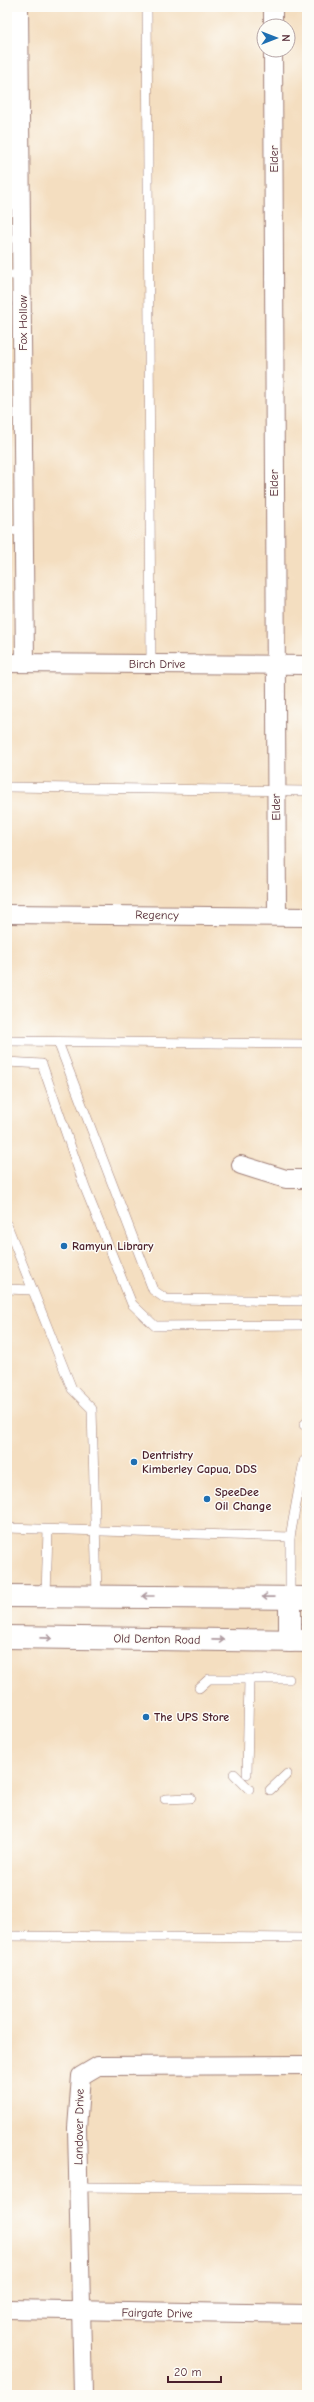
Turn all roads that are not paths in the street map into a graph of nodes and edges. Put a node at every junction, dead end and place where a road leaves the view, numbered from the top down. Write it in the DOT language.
graph roads {
  1 [pos="147,7"];
  2 [pos="273,7"];
  3 [pos="15,17"];
  4 [pos="273,18"];
  5 [pos="273,58"];
  6 [pos="14,149"];
  7 [pos="15,275"];
  8 [pos="15,402"];
  9 [pos="16,530"];
  10 [pos="7,663"];
  11 [pos="25,663"];
  12 [pos="151,664"];
  13 [pos="275,665"];
  14 [pos="307,665"];
  15 [pos="7,787"];
  16 [pos="276,792"];
  17 [pos="307,792"];
  18 [pos="7,914"];
  19 [pos="277,916"];
  20 [pos="307,917"];
  21 [pos="7,1040"];
  22 [pos="58,1042"];
  23 [pos="307,1044"];
  24 [pos="7,1062"];
  25 [pos="241,1165"];
  26 [pos="307,1179"];
  27 [pos="7,1225"];
  28 [pos="7,1289"];
  29 [pos="32,1290"];
  30 [pos="307,1301"];
  31 [pos="307,1325"];
  32 [pos="304,1462"];
  33 [pos="7,1528"];
  34 [pos="48,1530"];
  35 [pos="97,1531"];
  36 [pos="290,1537"];
  37 [pos="7,1596"];
  38 [pos="46,1596"];
  39 [pos="97,1596"];
  40 [pos="298,1598"];
  41 [pos="7,1637"];
  42 [pos="298,1641"];
  43 [pos="249,1679"];
  44 [pos="289,1679"];
  45 [pos="199,1688"];
  46 [pos="234,1774"];
  47 [pos="247,1774"];
  48 [pos="287,1774"];
  49 [pos="249,1789"];
  50 [pos="270,1790"];
  51 [pos="191,1798"];
  52 [pos="165,1799"];
  53 [pos="7,1936"];
  54 [pos="307,1938"];
  55 [pos="307,2065"];
  56 [pos="78,2187"];
  57 [pos="307,2189"];
  58 [pos="7,2310"];
  59 [pos="81,2311"];
  60 [pos="307,2314"];
  61 [pos="84,2395"];
  1 -- 12 [label="lane"];
  2 -- 4 [label="street"];
  3 -- 6 [label="street, Fox Hollow"];
  5 -- 13 [label="street, Elder"];
  6 -- 7 [label="street, Fox Hollow"];
  7 -- 8 [label="street, Fox Hollow"];
  8 -- 9 [label="street, Fox Hollow"];
  9 -- 11 [label="street, Fox Hollow"];
  10 -- 11 [label="street, Birch Drive"];
  11 -- 12 [label="street, Birch Drive"];
  12 -- 13 [label="street, Birch Drive"];
  13 -- 14 [label="street, Birch Drive"];
  13 -- 16 [label="street, Elder"];
  15 -- 16 [label="lane"];
  16 -- 17 [label="lane"];
  16 -- 19 [label="street, Elder"];
  18 -- 19 [label="street, Regency"];
  19 -- 20 [label="street, Regency"];
  21 -- 22 [label="lane"];
  22 -- 23 [label="lane"];
  22 -- 30 [label="lane"];
  24 -- 31 [label="lane"];
  25 -- 26 [label="street"];
  27 -- 29 [label="lane"];
  28 -- 29 [label="lane"];
  29 -- 35 [label="lane"];
  32 -- 36 [label="lane"];
  33 -- 34 [label="lane"];
  34 -- 35 [label="lane"];
  34 -- 38 [label="lane"];
  35 -- 36 [label="lane"];
  35 -- 39 [label="lane"];
  36 -- 40 [label="lane"];
  37 -- 38 [label="main road"];
  38 -- 39 [label="main road"];
  40 -- 39 [label="main road, one-way"];
  40 -- 42 [label="main road"];
  41 -- 42 [label="main road, Old Denton Road, one-way"];
  43 -- 44 [label="lane"];
  43 -- 45 [label="lane"];
  43 -- 47 [label="lane"];
  46 -- 49 [label="lane"];
  48 -- 50 [label="lane"];
  51 -- 52 [label="lane"];
  53 -- 54 [label="lane"];
  55 -- 56 [label="street, Landover Drive"];
  56 -- 57 [label="lane"];
  56 -- 59 [label="street, Landover Drive"];
  58 -- 59 [label="street, Fairgate Drive"];
  59 -- 60 [label="street, Fairgate Drive"];
  59 -- 61 [label="street, Landover Drive"];
}
